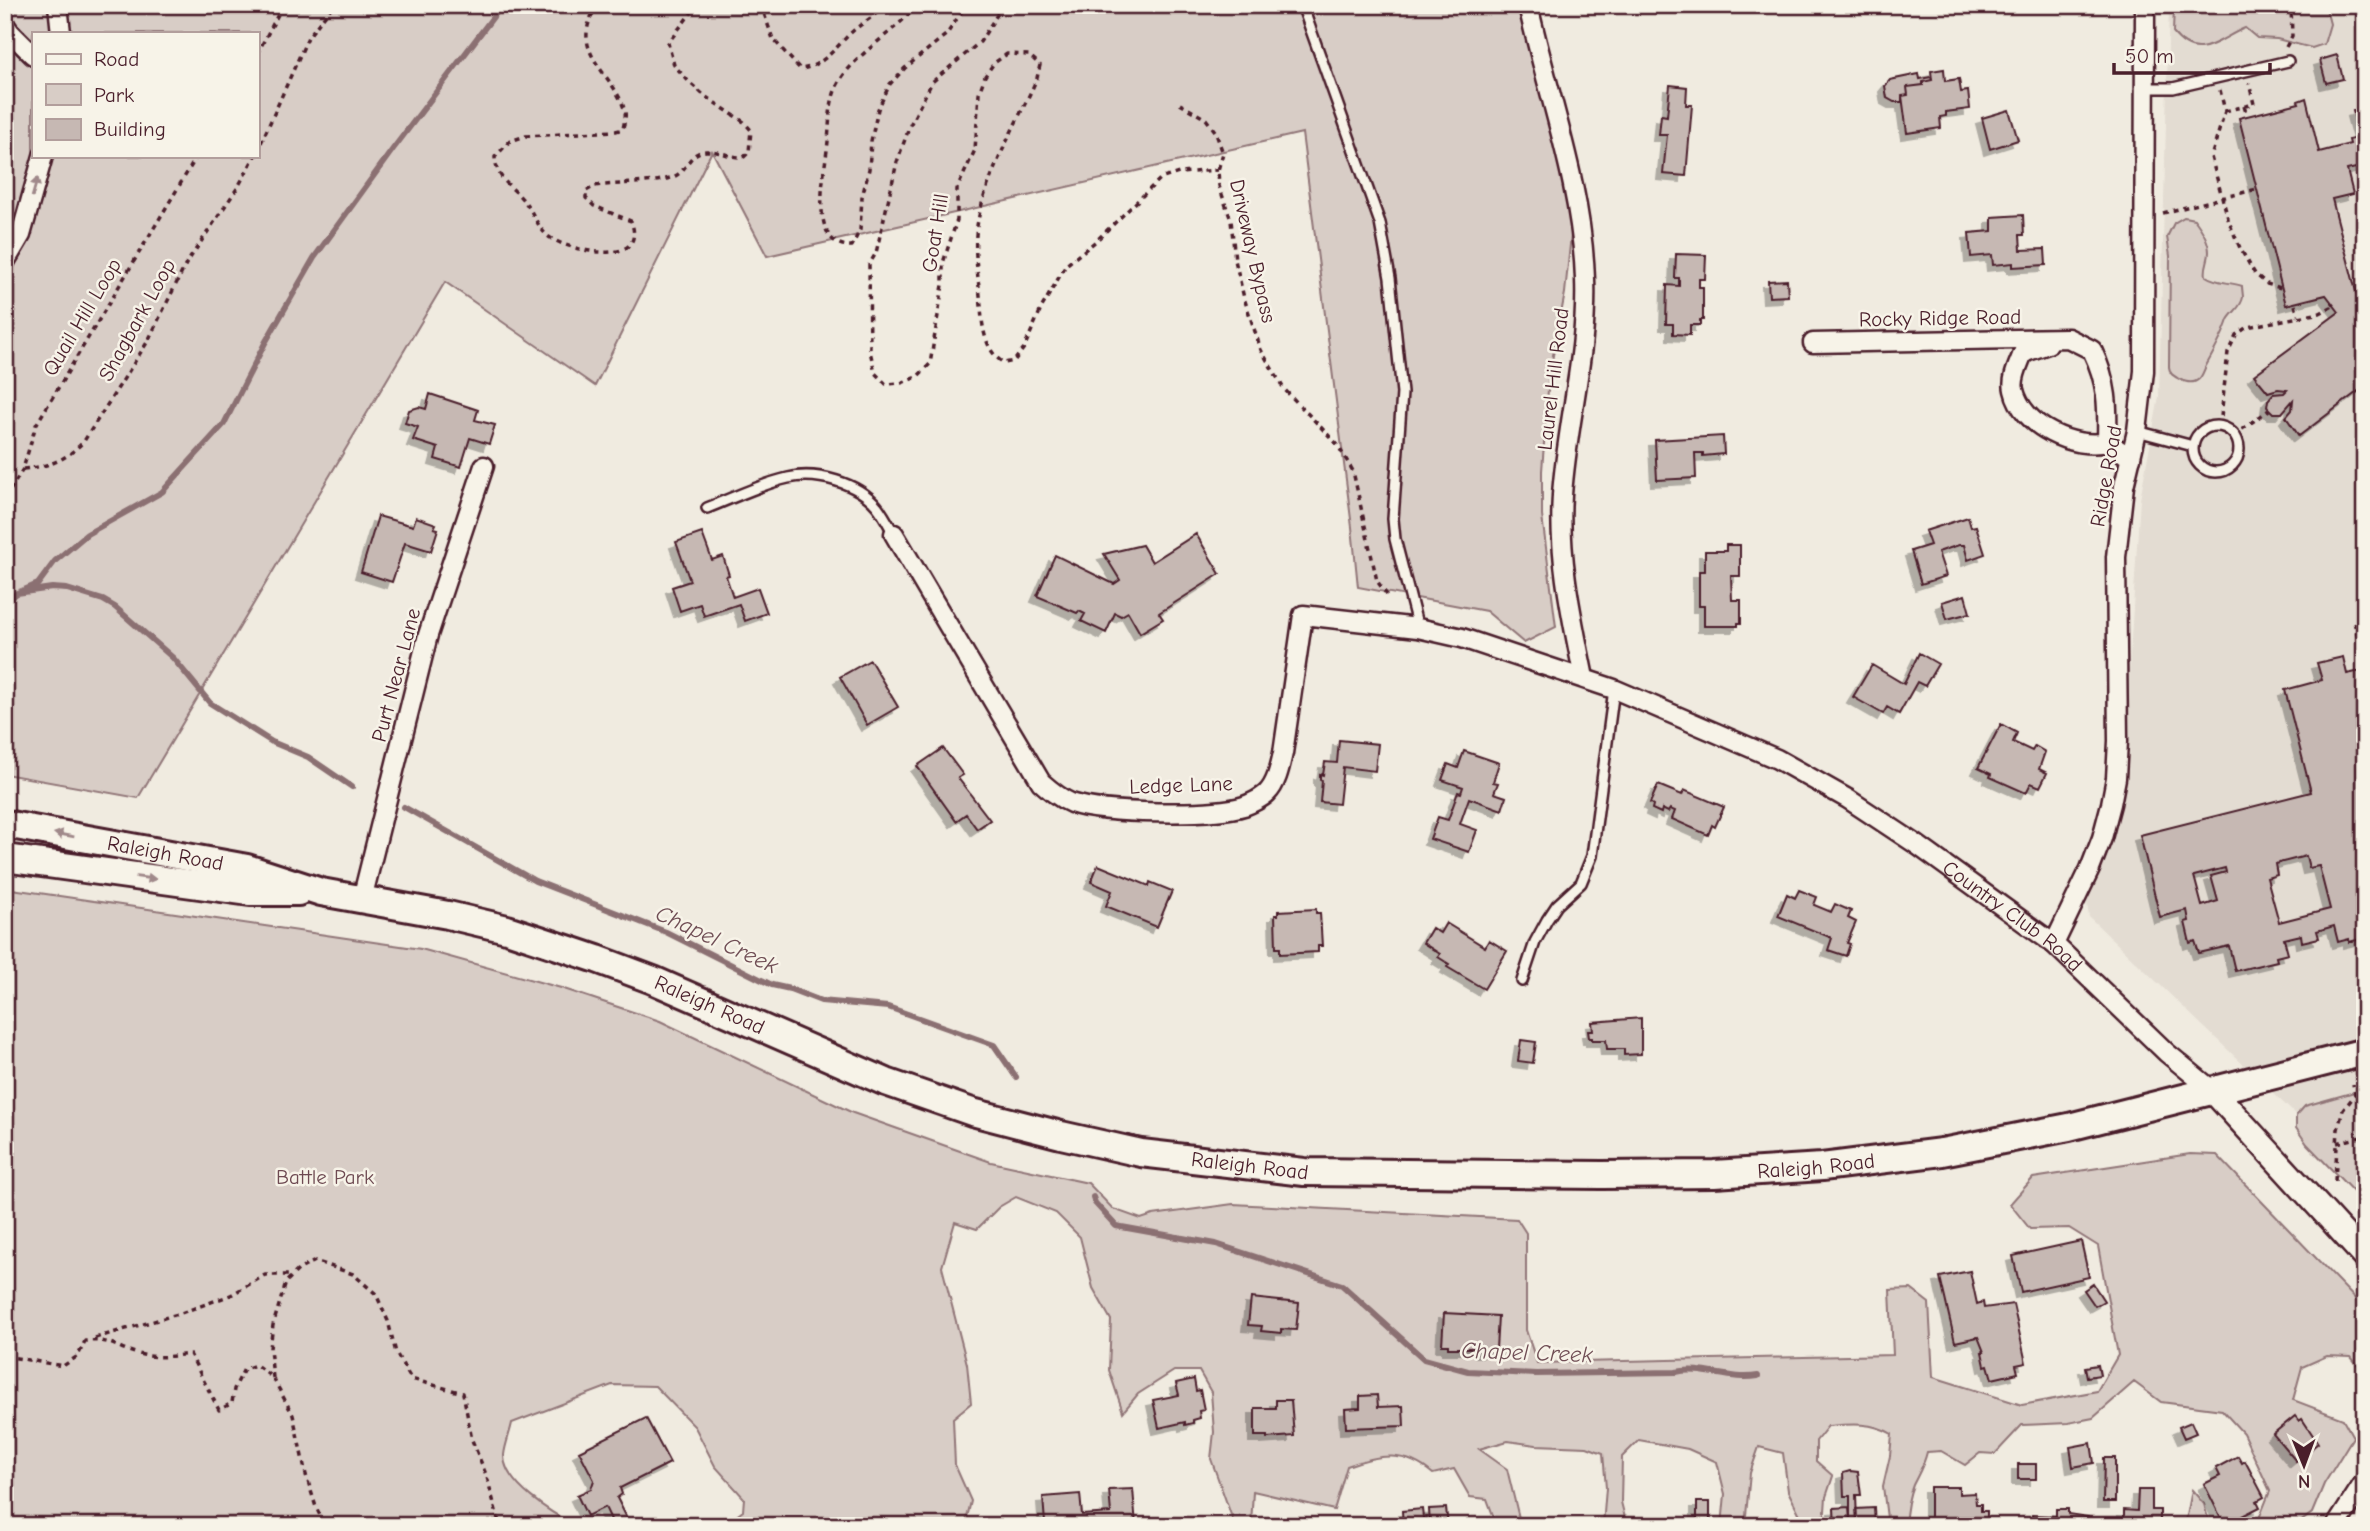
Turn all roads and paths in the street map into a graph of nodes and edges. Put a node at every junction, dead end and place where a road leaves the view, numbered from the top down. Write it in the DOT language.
graph roads {
  1 [pos="58,5"];
  2 [pos="283,5"];
  3 [pos="333,5"];
  4 [pos="598,5"];
  5 [pos="697,5"];
  6 [pos="761,5"];
  7 [pos="886,5"];
  8 [pos="917,5"];
  9 [pos="965,5"];
  10 [pos="1003,5"];
  11 [pos="1302,5"];
  12 [pos="1528,5"];
  13 [pos="2145,5"];
  14 [pos="2291,5"];
  15 [pos="7,30"];
  16 [pos="61,32"];
  17 [pos="259,50"];
  18 [pos="32,54"];
  19 [pos="2287,61"];
  20 [pos="2144,88"];
  21 [pos="2252,97"];
  22 [pos="1180,104"];
  23 [pos="2224,104"];
  24 [pos="2244,106"];
  25 [pos="2225,111"];
  26 [pos="2247,116"];
  27 [pos="259,147"];
  28 [pos="42,158"];
  29 [pos="196,158"];
  30 [pos="254,158"];
  31 [pos="1218,170"];
  32 [pos="2257,189"];
  33 [pos="2222,197"];
  34 [pos="2161,213"];
  35 [pos="5,262"];
  36 [pos="2281,288"];
  37 [pos="2365,291"];
  38 [pos="2357,294"];
  39 [pos="2295,305"];
  40 [pos="2333,306"];
  41 [pos="2298,317"];
  42 [pos="2068,338"];
  43 [pos="1813,343"];
  44 [pos="2269,410"];
  45 [pos="2220,426"];
  46 [pos="2137,432"];
  47 [pos="2234,435"];
  48 [pos="2107,442"];
  49 [pos="2193,446"];
  50 [pos="2131,458"];
  51 [pos="484,466"];
  52 [pos="23,469"];
  53 [pos="5,499"];
  54 [pos="707,508"];
  55 [pos="894,534"];
  56 [pos="1387,596"];
  57 [pos="2354,622"];
  58 [pos="1418,628"];
  59 [pos="2365,649"];
  60 [pos="1584,678"];
  61 [pos="1614,689"];
  62 [pos="5,824"];
  63 [pos="5,858"];
  64 [pos="321,892"];
  65 [pos="362,899"];
  66 [pos="2054,943"];
  67 [pos="1522,981"];
  68 [pos="2365,1052"];
  69 [pos="2353,1084"];
  70 [pos="2213,1091"];
  71 [pos="2365,1136"];
  72 [pos="2337,1143"];
  73 [pos="2334,1181"];
  74 [pos="2365,1256"];
  75 [pos="294,1275"];
  76 [pos="85,1341"];
  77 [pos="5,1356"];
  78 [pos="273,1378"];
  79 [pos="2365,1481"];
  80 [pos="325,1526"];
  81 [pos="500,1526"];
  82 [pos="2336,1526"];
  1 -- 16 [label="street"];
  2 -- 17 [label="path"];
  3 -- 27 [label="path, Shagbark Loop"];
  4 -- 5 [label="path"];
  6 -- 7 [label="path"];
  8 -- 9 [label="path"];
  10 -- 31 [label="path, Goat Hill"];
  11 -- 58 [label="lane"];
  12 -- 60 [label="street, Laurel Hill Road"];
  13 -- 20 [label="street, Ridge Road"];
  14 -- 19 [label="path"];
  15 -- 18 [label="street"];
  19 -- 20 [label="lane"];
  20 -- 46 [label="street, Ridge Road"];
  21 -- 24 [label="path"];
  22 -- 31 [label="path, Driveway Bypass"];
  23 -- 25 [label="path"];
  24 -- 25 [label="path"];
  24 -- 26 [label="path"];
  25 -- 33 [label="path"];
  35 -- 28 [label="street, one-way"];
  29 -- 52 [label="path, Quail Hill Loop"];
  30 -- 52 [label="path, Shagbark Loop"];
  31 -- 56 [label="path, Driveway Bypass"];
  32 -- 33 [label="path"];
  33 -- 34 [label="path"];
  33 -- 36 [label="path"];
  37 -- 38 [label="path"];
  39 -- 41 [label="path"];
  40 -- 41 [label="path"];
  41 -- 45 [label="path"];
  42 -- 43 [label="street, Rocky Ridge Road"];
  42 -- 48 [label="street"];
  42 -- 48 [label="street, Rocky Ridge Road"];
  44 -- 47 [label="path"];
  45 -- 47 [label="lane"];
  45 -- 49 [label="lane"];
  46 -- 49 [label="lane"];
  46 -- 50 [label="street, Ridge Road"];
  47 -- 49 [label="lane"];
  48 -- 50 [label="street"];
  50 -- 66 [label="street, Ridge Road"];
  51 -- 65 [label="street, Purt Near Lane"];
  52 -- 53 [label="path, Quail Hill Loop"];
  54 -- 55 [label="lane"];
  55 -- 58 [label="street, Ledge Lane"];
  57 -- 59 [label="path"];
  58 -- 60 [label="street, Ledge Lane"];
  60 -- 61 [label="street, Country Club Road"];
  61 -- 66 [label="street, Country Club Road"];
  61 -- 67 [label="lane"];
  64 -- 62 [label="main road, Raleigh Road, one-way"];
  63 -- 64 [label="main road, Raleigh Road, one-way"];
  64 -- 65 [label="main road, Raleigh Road"];
  65 -- 70 [label="main road, Raleigh Road"];
  66 -- 70 [label="street, Country Club Road"];
  68 -- 70 [label="main road, Raleigh Road"];
  69 -- 72 [label="path"];
  70 -- 74 [label="street, Country Club Road"];
  71 -- 72 [label="path"];
  72 -- 73 [label="path"];
  75 -- 76 [label="path"];
  75 -- 78 [label="path"];
  75 -- 81 [label="path"];
  76 -- 77 [label="path"];
  76 -- 78 [label="path"];
  78 -- 80 [label="path"];
  79 -- 82 [label="street"];
}
